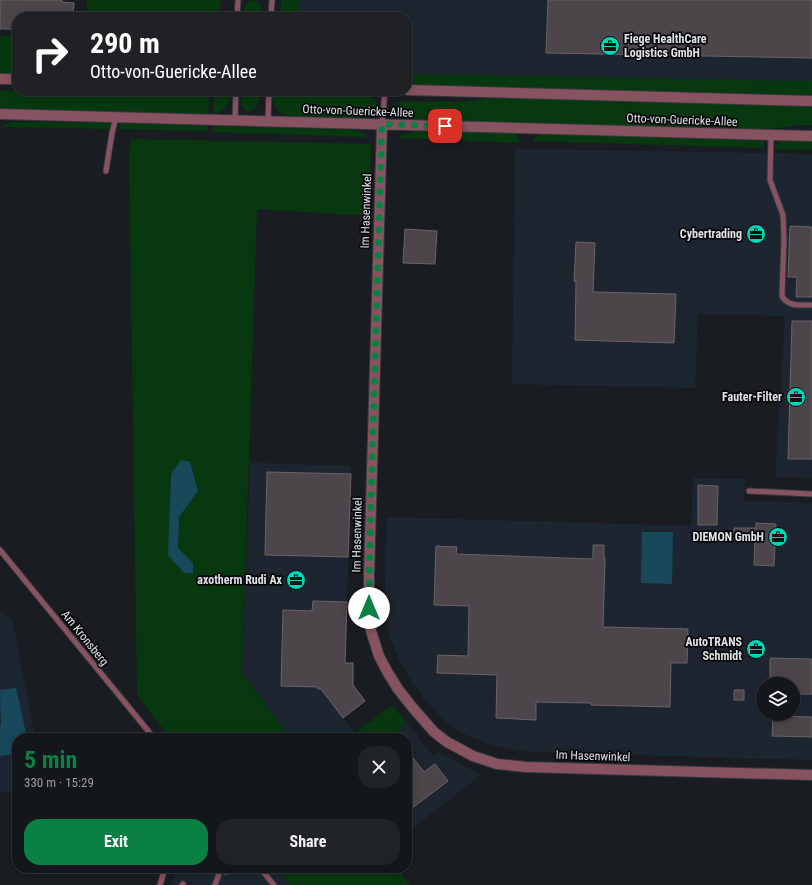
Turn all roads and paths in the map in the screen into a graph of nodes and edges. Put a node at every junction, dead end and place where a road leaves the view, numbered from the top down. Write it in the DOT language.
graph roads {
  1 [pos="238,0"];
  2 [pos="272,0"];
  3 [pos="237,12"];
  4 [pos="271,12"];
  5 [pos="0,79"];
  6 [pos="12,79"];
  7 [pos="412,90"];
  8 [pos="236,96"];
  9 [pos="269,96"];
  10 [pos="385,96"];
  11 [pos="812,101"];
  12 [pos="0,114"];
  13 [pos="116,117"];
  14 [pos="235,121"];
  15 [pos="268,121"];
  16 [pos="382,124"];
  17 [pos="771,135"];
  18 [pos="812,136"];
  19 [pos="106,171"];
  20 [pos="812,305"];
  21 [pos="749,491"];
  22 [pos="812,494"];
  23 [pos="0,550"];
  24 [pos="150,733"];
  25 [pos="812,775"];
  26 [pos="164,873"];
  27 [pos="221,873"];
  28 [pos="264,873"];
  29 [pos="160,885"];
  30 [pos="215,885"];
  31 [pos="274,885"];
  1 -- 3 [label="lane"];
  2 -- 4 [label="lane"];
  5 -- 6 [label="street"];
  7 -- 11 [label="street, Otto-von-Guericke-Allee"];
  8 -- 14 [label="lane"];
  9 -- 15 [label="lane"];
  10 -- 16 [label="lane"];
  12 -- 13 [label="street, Otto-von-Guericke-Allee"];
  13 -- 14 [label="street, Otto-von-Guericke-Allee"];
  13 -- 19 [label="lane"];
  14 -- 15 [label="street, Otto-von-Guericke-Allee"];
  15 -- 16 [label="street, Otto-von-Guericke-Allee"];
  16 -- 17 [label="street, Otto-von-Guericke-Allee"];
  16 -- 25 [label="street, Im Hasenwinkel"];
  17 -- 18 [label="street, Otto-von-Guericke-Allee"];
  17 -- 20 [label="lane"];
  21 -- 22 [label="lane"];
  23 -- 24 [label="lane, Am Kronsberg"];
  26 -- 29 [label="lane"];
  27 -- 30 [label="lane"];
  28 -- 31 [label="lane"];
}
